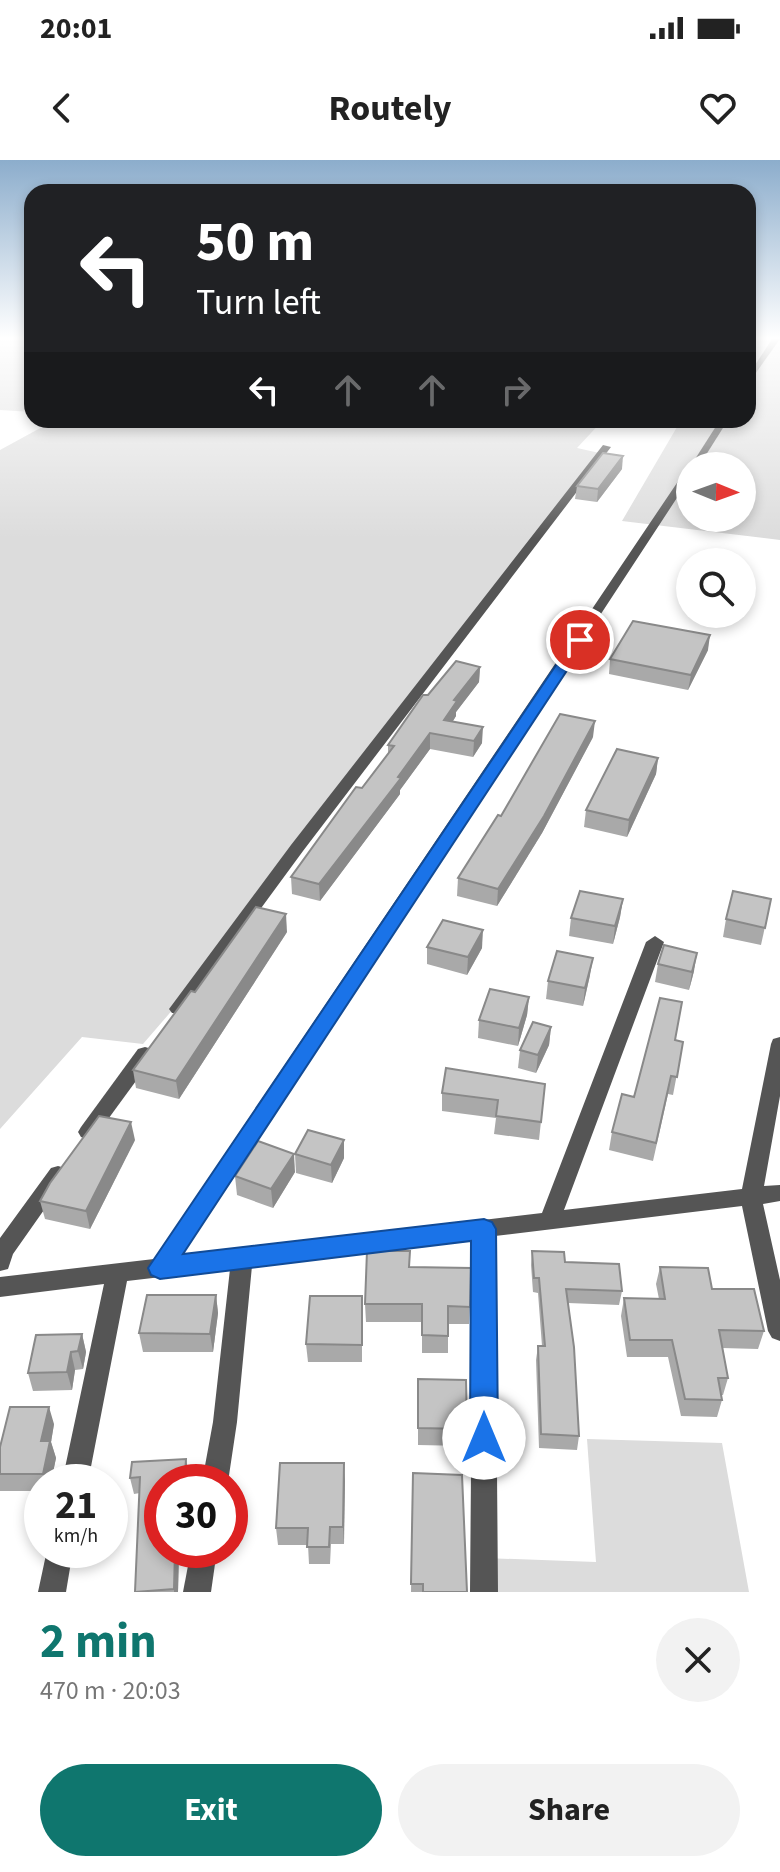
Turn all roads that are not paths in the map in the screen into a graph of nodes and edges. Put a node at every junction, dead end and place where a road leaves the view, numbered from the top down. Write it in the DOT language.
graph roads {
  1 [pos="719,428"];
  2 [pos="606,447"];
  3 [pos="703,452"];
  4 [pos="676,492"];
  5 [pos="655,942"];
  6 [pos="780,1044"];
  7 [pos="780,1193"];
  8 [pos="751,1198"];
  9 [pos="550,1220"];
  10 [pos="484,1229"];
  11 [pos="242,1258"];
  12 [pos="0,1262"];
  13 [pos="160,1268"];
  14 [pos="117,1274"];
  15 [pos="0,1287"];
  16 [pos="780,1331"];
  17 [pos="79,1464"];
  18 [pos="218,1464"];
  19 [pos="57,1568"];
  20 [pos="201,1568"];
  21 [pos="52,1592"];
  22 [pos="197,1592"];
  23 [pos="484,1592"];
  1 -- 3 [label="street"];
  2 -- 12 [label="street"];
  4 -- 13 [label="street"];
  5 -- 9 [label="street"];
  6 -- 8 [label="street"];
  7 -- 8 [label="street"];
  8 -- 9 [label="street"];
  8 -- 16 [label="street"];
  9 -- 10 [label="street"];
  10 -- 11 [label="street"];
  10 -- 23 [label="street"];
  11 -- 13 [label="street"];
  11 -- 18 [label="street"];
  13 -- 14 [label="street"];
  14 -- 15 [label="street"];
  14 -- 17 [label="street"];
  19 -- 21 [label="street"];
  20 -- 22 [label="street"];
}
